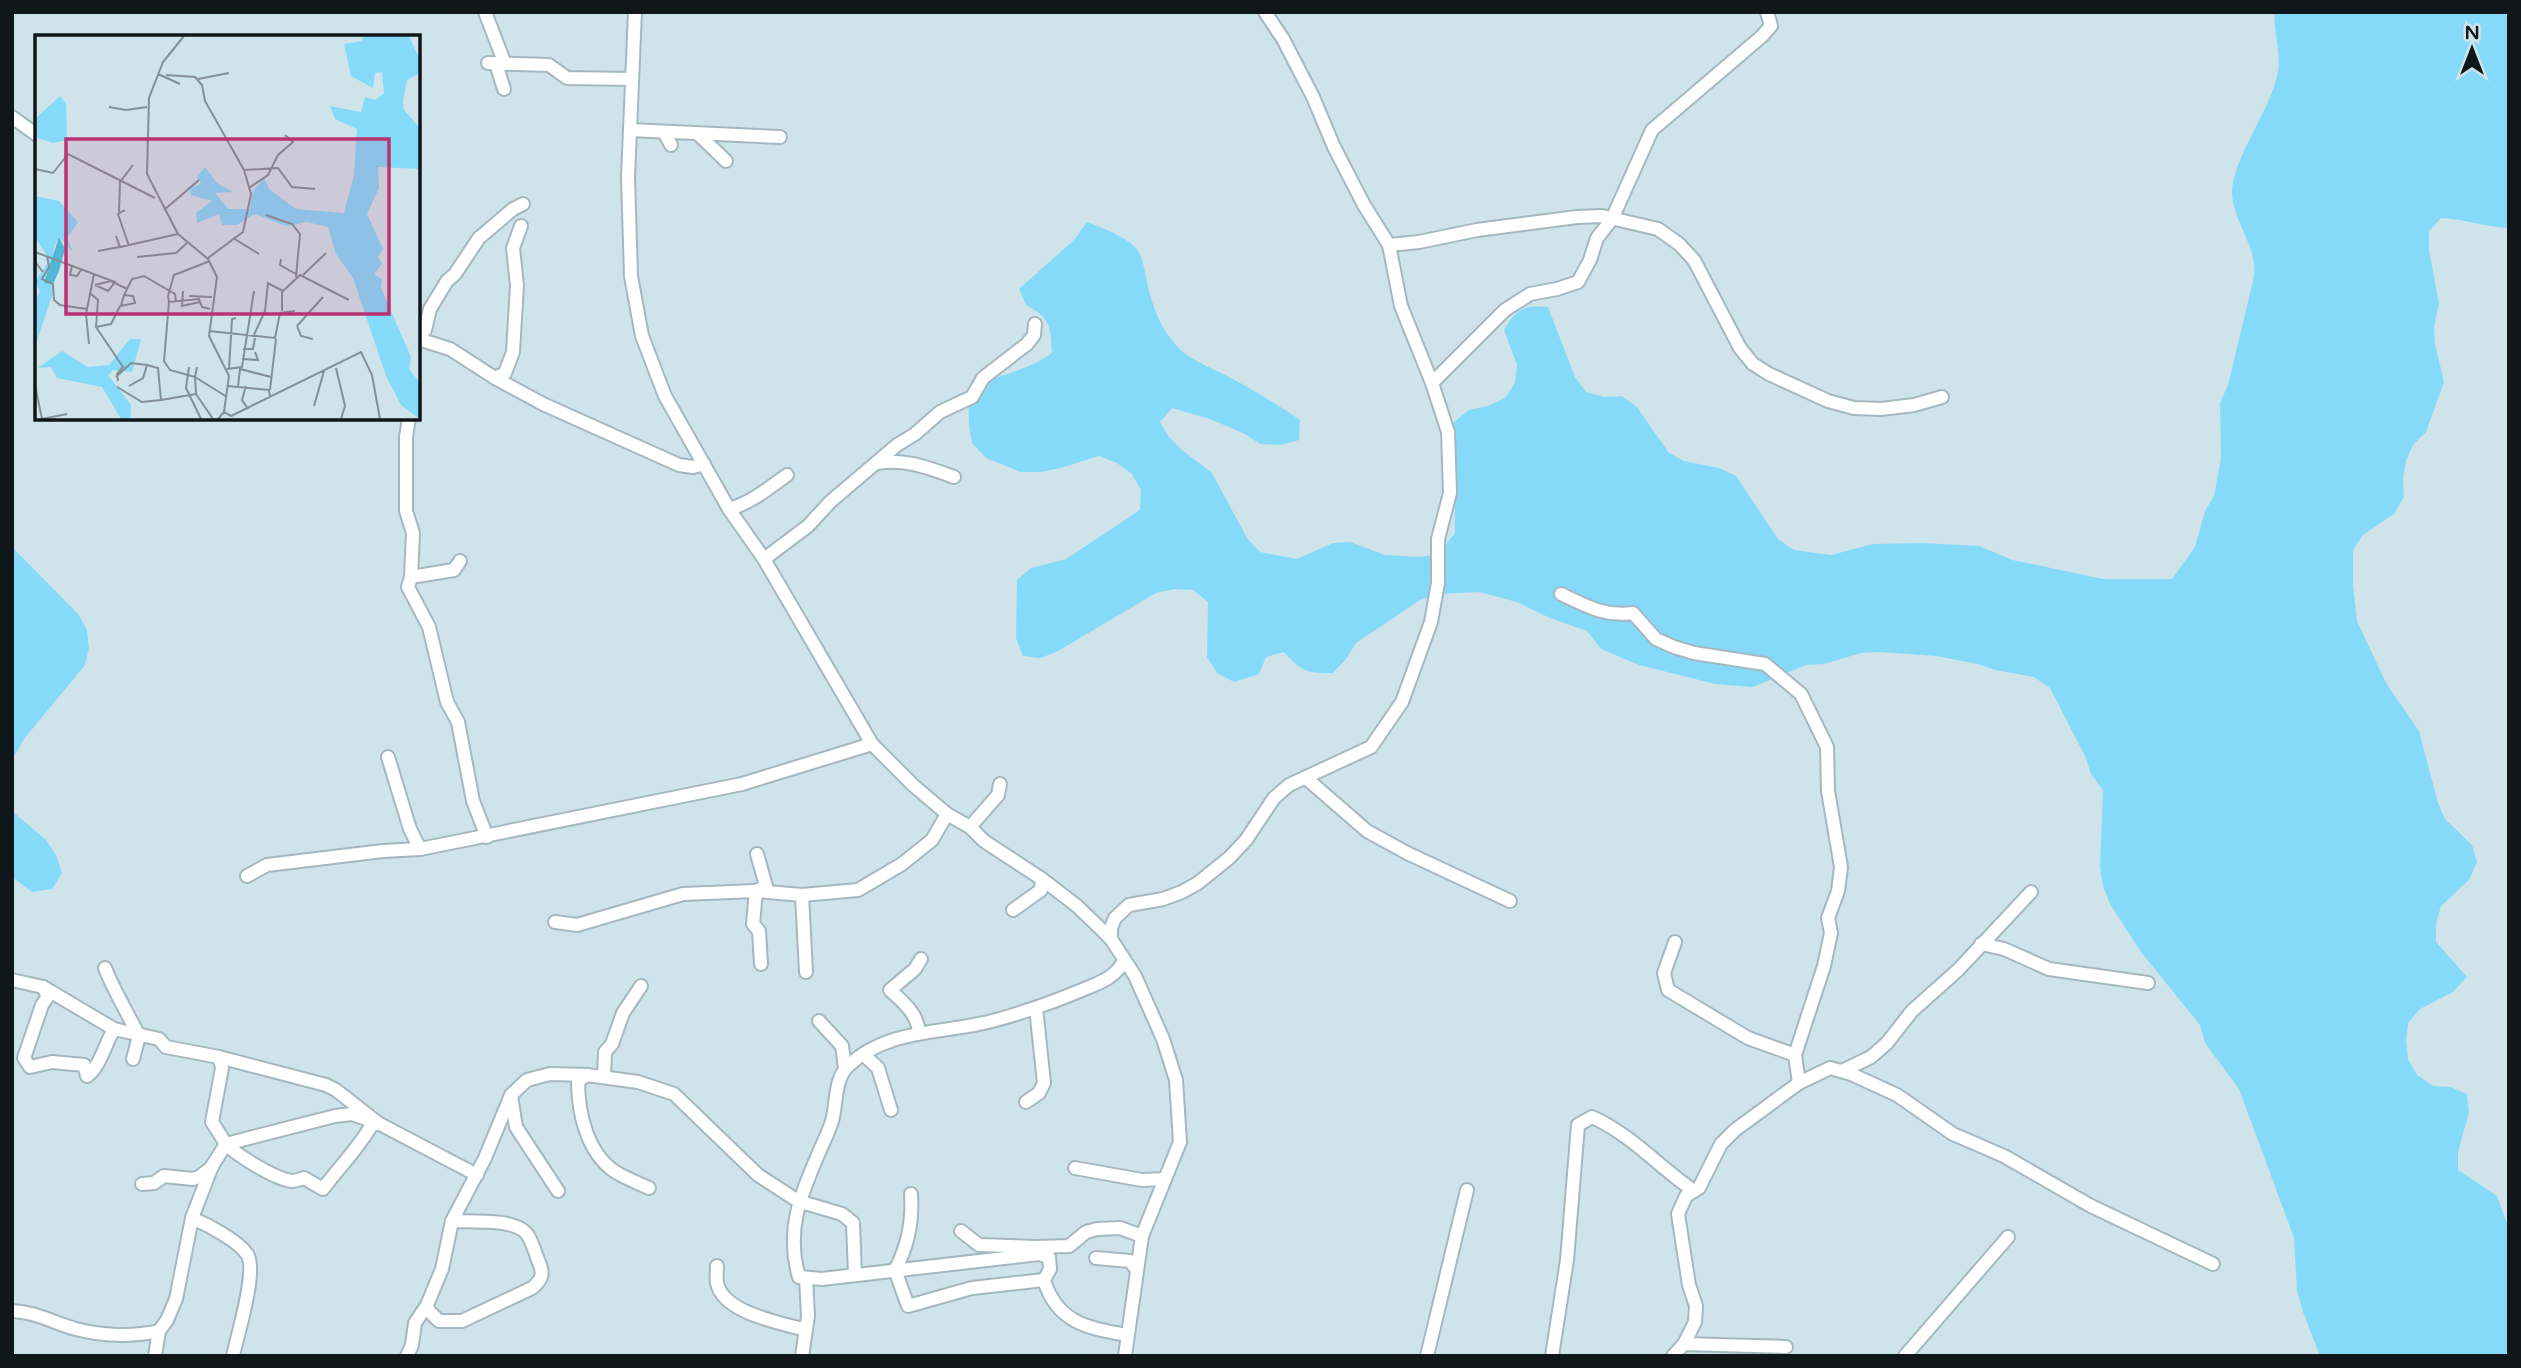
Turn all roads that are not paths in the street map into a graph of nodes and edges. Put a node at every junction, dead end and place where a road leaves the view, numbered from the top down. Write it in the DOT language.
graph roads {
  1 [pos="485,12"];
  2 [pos="635,12"];
  3 [pos="1265,12"];
  4 [pos="1767,12"];
  5 [pos="496,64"];
  6 [pos="632,79"];
  7 [pos="504,89"];
  8 [pos="12,117"];
  9 [pos="630,130"];
  10 [pos="664,132"];
  11 [pos="697,133"];
  12 [pos="35,134"];
  13 [pos="780,137"];
  14 [pos="671,145"];
  15 [pos="726,161"];
  16 [pos="523,204"];
  17 [pos="1612,219"];
  18 [pos="521,226"];
  19 [pos="1389,245"];
  20 [pos="1035,324"];
  21 [pos="420,336"];
  22 [pos="420,339"];
  23 [pos="495,378"];
  24 [pos="1432,383"];
  25 [pos="1942,397"];
  26 [pos="409,420"];
  27 [pos="877,463"];
  28 [pos="704,464"];
  29 [pos="786,475"];
  30 [pos="954,477"];
  31 [pos="729,509"];
  32 [pos="764,559"];
  33 [pos="460,561"];
  34 [pos="411,577"];
  35 [pos="1561,594"];
  36 [pos="872,744"];
  37 [pos="388,757"];
  38 [pos="1306,778"];
  39 [pos="1000,784"];
  40 [pos="947,814"];
  41 [pos="970,827"];
  42 [pos="487,837"];
  43 [pos="420,849"];
  44 [pos="757,853"];
  45 [pos="247,876"];
  46 [pos="1042,880"];
  47 [pos="757,891"];
  48 [pos="2031,892"];
  49 [pos="802,895"];
  50 [pos="1510,901"];
  51 [pos="1013,911"];
  52 [pos="555,922"];
  53 [pos="1111,939"];
  54 [pos="1675,942"];
  55 [pos="1981,944"];
  56 [pos="921,959"];
  57 [pos="1124,960"];
  58 [pos="761,964"];
  59 [pos="105,968"];
  60 [pos="806,972"];
  61 [pos="12,981"];
  62 [pos="2148,983"];
  63 [pos="641,986"];
  64 [pos="43,987"];
  65 [pos="1036,1008"];
  66 [pos="819,1021"];
  67 [pos="114,1029"];
  68 [pos="919,1033"];
  69 [pos="139,1037"];
  70 [pos="863,1054"];
  71 [pos="1795,1055"];
  72 [pos="219,1057"];
  73 [pos="132,1059"];
  74 [pos="845,1068"];
  75 [pos="1842,1071"];
  76 [pos="587,1075"];
  77 [pos="604,1077"];
  78 [pos="1799,1083"];
  79 [pos="511,1095"];
  80 [pos="1026,1102"];
  81 [pos="891,1110"];
  82 [pos="378,1123"];
  83 [pos="226,1144"];
  84 [pos="212,1166"];
  85 [pos="1075,1168"];
  86 [pos="477,1175"];
  87 [pos="1165,1179"];
  88 [pos="142,1184"];
  89 [pos="649,1188"];
  90 [pos="1467,1190"];
  91 [pos="558,1191"];
  92 [pos="1694,1191"];
  93 [pos="911,1194"];
  94 [pos="798,1201"];
  95 [pos="192,1218"];
  96 [pos="452,1221"];
  97 [pos="961,1231"];
  98 [pos="1142,1236"];
  99 [pos="2008,1237"];
  100 [pos="1096,1258"];
  101 [pos="2213,1264"];
  102 [pos="717,1266"];
  103 [pos="895,1270"];
  104 [pos="1137,1270"];
  105 [pos="855,1274"];
  106 [pos="806,1278"];
  107 [pos="1044,1280"];
  108 [pos="427,1305"];
  109 [pos="12,1311"];
  110 [pos="806,1330"];
  111 [pos="159,1331"];
  112 [pos="1127,1335"];
  113 [pos="1684,1344"];
  114 [pos="1786,1347"];
  115 [pos="155,1356"];
  116 [pos="233,1356"];
  117 [pos="407,1356"];
  118 [pos="802,1356"];
  119 [pos="1125,1356"];
  120 [pos="1427,1356"];
  121 [pos="1552,1356"];
  122 [pos="1673,1356"];
  123 [pos="1905,1356"];
  1 -- 5 [label="street"];
  2 -- 6 [label="street"];
  3 -- 19 [label="street"];
  4 -- 17 [label="street"];
  5 -- 6 [label="street"];
  5 -- 7 [label="street"];
  6 -- 9 [label="street"];
  8 -- 12 [label="street"];
  9 -- 10 [label="street"];
  9 -- 28 [label="street"];
  10 -- 11 [label="street"];
  10 -- 14 [label="street"];
  11 -- 13 [label="street"];
  11 -- 15 [label="street"];
  16 -- 21 [label="street"];
  17 -- 19 [label="street"];
  17 -- 24 [label="street"];
  17 -- 25 [label="street"];
  18 -- 23 [label="street"];
  19 -- 24 [label="street"];
  20 -- 27 [label="street"];
  22 -- 23 [label="street"];
  23 -- 28 [label="street"];
  24 -- 38 [label="street"];
  26 -- 34 [label="street"];
  27 -- 30 [label="street"];
  27 -- 32 [label="street"];
  28 -- 31 [label="street"];
  29 -- 31 [label="street"];
  31 -- 32 [label="street"];
  32 -- 36 [label="street"];
  33 -- 34 [label="street"];
  34 -- 42 [label="street"];
  35 -- 71 [label="street"];
  36 -- 40 [label="street"];
  36 -- 42 [label="street"];
  37 -- 43 [label="street"];
  38 -- 50 [label="street"];
  38 -- 53 [label="street"];
  39 -- 41 [label="street"];
  40 -- 41 [label="street"];
  40 -- 49 [label="street"];
  41 -- 46 [label="street"];
  42 -- 43 [label="street"];
  43 -- 45 [label="street"];
  44 -- 47 [label="street"];
  46 -- 51 [label="street"];
  46 -- 53 [label="street"];
  47 -- 49 [label="street"];
  47 -- 52 [label="street"];
  47 -- 58 [label="street"];
  48 -- 55 [label="street"];
  49 -- 60 [label="street"];
  53 -- 57 [label="street"];
  54 -- 71 [label="street"];
  55 -- 62 [label="street"];
  55 -- 75 [label="street"];
  56 -- 68 [label="street"];
  57 -- 65 [label="street"];
  57 -- 87 [label="street"];
  59 -- 69 [label="street"];
  61 -- 64 [label="street"];
  63 -- 77 [label="street"];
  64 -- 67 [label="street"];
  64 -- 67 [label="street"];
  65 -- 68 [label="street"];
  65 -- 80 [label="street"];
  66 -- 74 [label="street"];
  67 -- 69 [label="street"];
  68 -- 70 [label="street"];
  69 -- 72 [label="street"];
  69 -- 73 [label="street"];
  70 -- 74 [label="street"];
  70 -- 81 [label="street"];
  71 -- 78 [label="street"];
  72 -- 82 [label="street"];
  72 -- 83 [label="street"];
  74 -- 94 [label="street"];
  75 -- 78 [label="street"];
  75 -- 101 [label="street"];
  76 -- 77 [label="street"];
  76 -- 79 [label="street"];
  76 -- 89 [label="street"];
  77 -- 94 [label="street"];
  78 -- 92 [label="street"];
  79 -- 86 [label="street"];
  79 -- 91 [label="street"];
  82 -- 83 [label="street"];
  82 -- 83 [label="street"];
  82 -- 86 [label="street"];
  83 -- 84 [label="street"];
  84 -- 88 [label="street"];
  84 -- 95 [label="street"];
  85 -- 87 [label="street"];
  86 -- 96 [label="street"];
  87 -- 98 [label="street"];
  90 -- 120 [label="street"];
  92 -- 113 [label="street"];
  92 -- 121 [label="street"];
  93 -- 103 [label="street"];
  94 -- 105 [label="street"];
  94 -- 106 [label="street"];
  95 -- 111 [label="street"];
  95 -- 116 [label="street"];
  96 -- 108 [label="street"];
  96 -- 108 [label="street"];
  97 -- 98 [label="street"];
  98 -- 104 [label="street"];
  99 -- 123 [label="street"];
  100 -- 104 [label="street"];
  102 -- 110 [label="street"];
  103 -- 105 [label="street"];
  103 -- 107 [label="street"];
  103 -- 107 [label="street"];
  104 -- 112 [label="street"];
  105 -- 106 [label="street"];
  106 -- 110 [label="street"];
  107 -- 112 [label="street"];
  108 -- 117 [label="street"];
  109 -- 111 [label="street"];
  110 -- 118 [label="street"];
  111 -- 115 [label="street"];
  112 -- 119 [label="street"];
  113 -- 114 [label="street"];
  113 -- 122 [label="street"];
}
